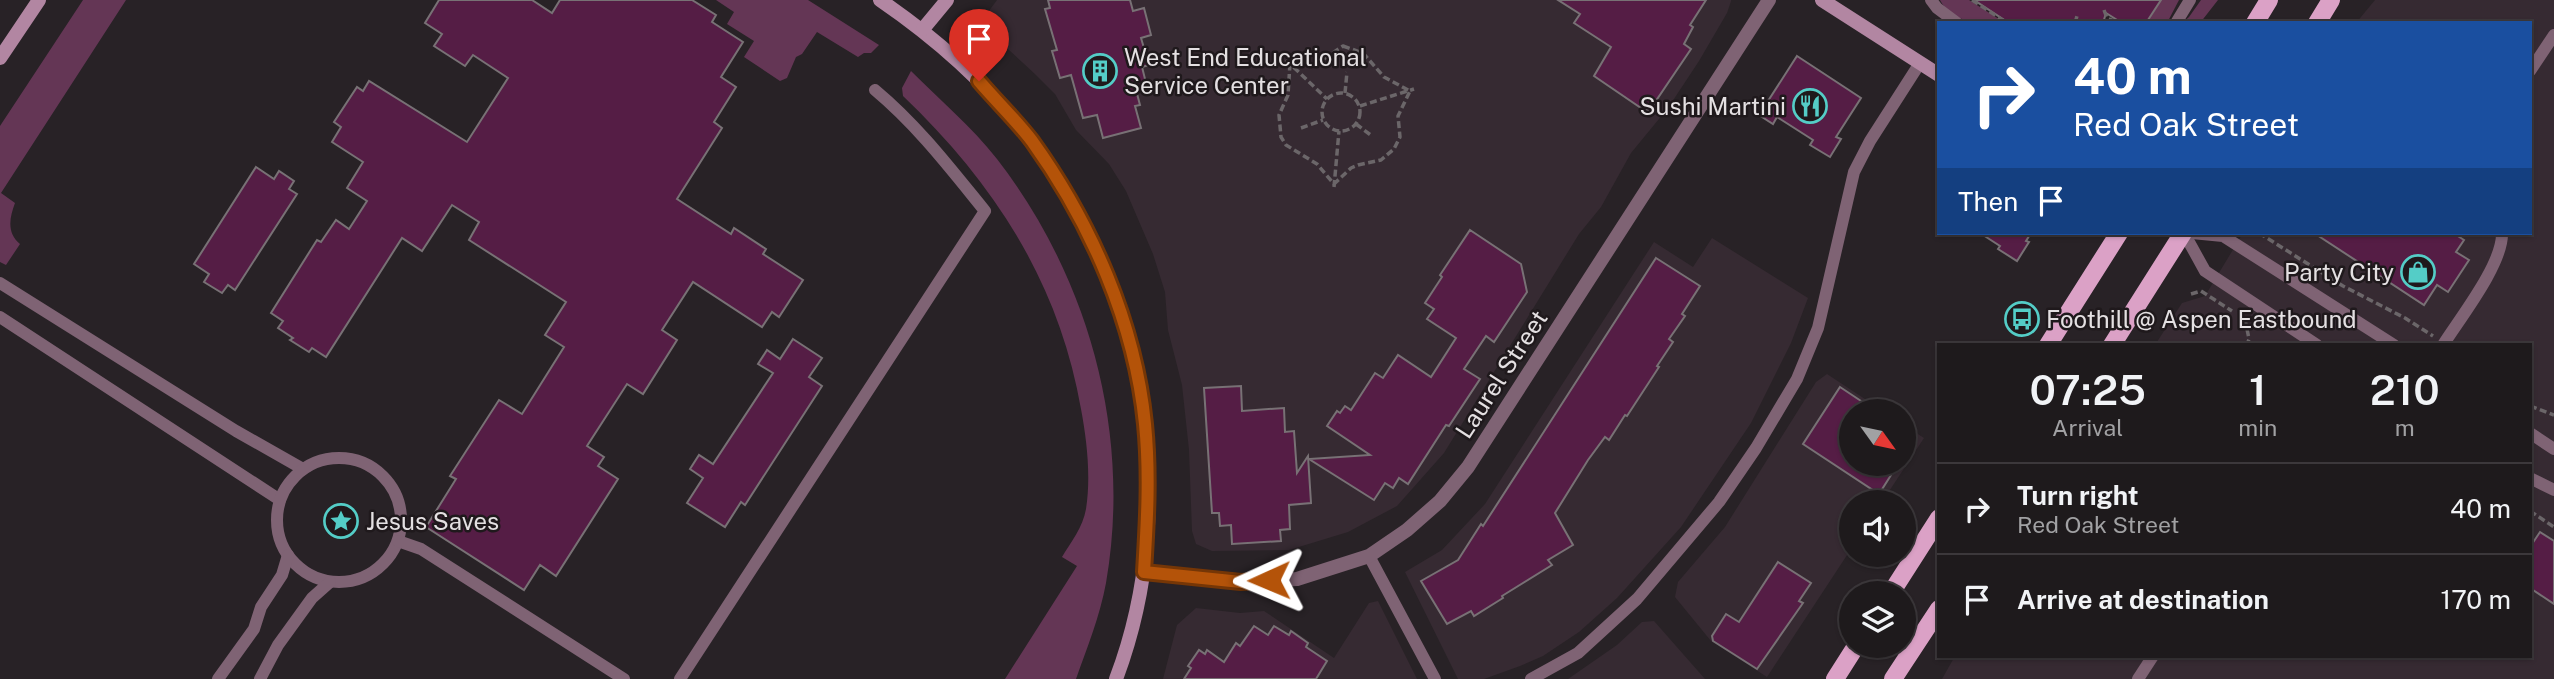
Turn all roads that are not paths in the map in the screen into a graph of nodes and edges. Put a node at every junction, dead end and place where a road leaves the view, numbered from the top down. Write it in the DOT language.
graph roads {
  1 [pos="39,0"];
  2 [pos="880,0"];
  3 [pos="947,0"];
  4 [pos="1769,0"];
  5 [pos="1822,0"];
  6 [pos="1931,0"];
  7 [pos="2190,0"];
  8 [pos="2269,0"];
  9 [pos="2331,0"];
  10 [pos="1955,21"];
  11 [pos="2177,21"];
  12 [pos="2256,21"];
  13 [pos="2318,21"];
  14 [pos="923,29"];
  15 [pos="2554,35"];
  16 [pos="0,57"];
  17 [pos="1920,63"];
  18 [pos="2532,68"];
  19 [pos="1937,74"];
  20 [pos="875,90"];
  21 [pos="2118,235"];
  22 [pos="2183,235"];
  23 [pos="2185,235"];
  24 [pos="2213,235"];
  25 [pos="2502,235"];
  26 [pos="0,283"];
  27 [pos="0,317"];
  28 [pos="2049,343"];
  29 [pos="2113,343"];
  30 [pos="2314,343"];
  31 [pos="2391,343"];
  32 [pos="2444,343"];
  33 [pos="2532,434"];
  34 [pos="2554,449"];
  35 [pos="303,469"];
  36 [pos="2532,479"];
  37 [pos="2554,490"];
  38 [pos="281,500"];
  39 [pos="1937,521"];
  40 [pos="398,541"];
  41 [pos="288,555"];
  42 [pos="1369,556"];
  43 [pos="1144,572"];
  44 [pos="1899,581"];
  45 [pos="330,582"];
  46 [pos="1937,612"];
  47 [pos="1848,658"];
  48 [pos="2152,658"];
  49 [pos="218,679"];
  50 [pos="260,679"];
  51 [pos="624,679"];
  52 [pos="680,679"];
  53 [pos="1116,679"];
  54 [pos="1435,679"];
  55 [pos="1531,679"];
  56 [pos="1835,679"];
  57 [pos="1893,679"];
  58 [pos="2138,679"];
  1 -- 16 [label="street"];
  2 -- 14 [label="street"];
  3 -- 14 [label="street"];
  4 -- 42 [label="street, Laurel Street"];
  5 -- 17 [label="street"];
  6 -- 10 [label="lane"];
  7 -- 11 [label="lane"];
  8 -- 12 [label="main road"];
  9 -- 13 [label="main road"];
  14 -- 43 [label="street"];
  15 -- 18 [label="lane"];
  17 -- 19 [label="street"];
  17 -- 55 [label="lane"];
  20 -- 52 [label="lane"];
  21 -- 28 [label="main road"];
  22 -- 29 [label="main road"];
  23 -- 30 [label="lane"];
  24 -- 31 [label="lane"];
  25 -- 32 [label="lane"];
  26 -- 35 [label="lane"];
  27 -- 38 [label="lane"];
  33 -- 34 [label="lane"];
  35 -- 38 [label="lane"];
  35 -- 40 [label="lane"];
  36 -- 37 [label="lane"];
  38 -- 41 [label="lane"];
  39 -- 44 [label="main road"];
  40 -- 45 [label="lane"];
  40 -- 51 [label="lane"];
  41 -- 45 [label="lane"];
  41 -- 49 [label="lane"];
  42 -- 43 [label="street, Laurel Street"];
  42 -- 54 [label="lane"];
  43 -- 53 [label="street"];
  45 -- 50 [label="lane"];
  46 -- 57 [label="main road"];
  47 -- 56 [label="main road"];
  48 -- 58 [label="lane"];
}
